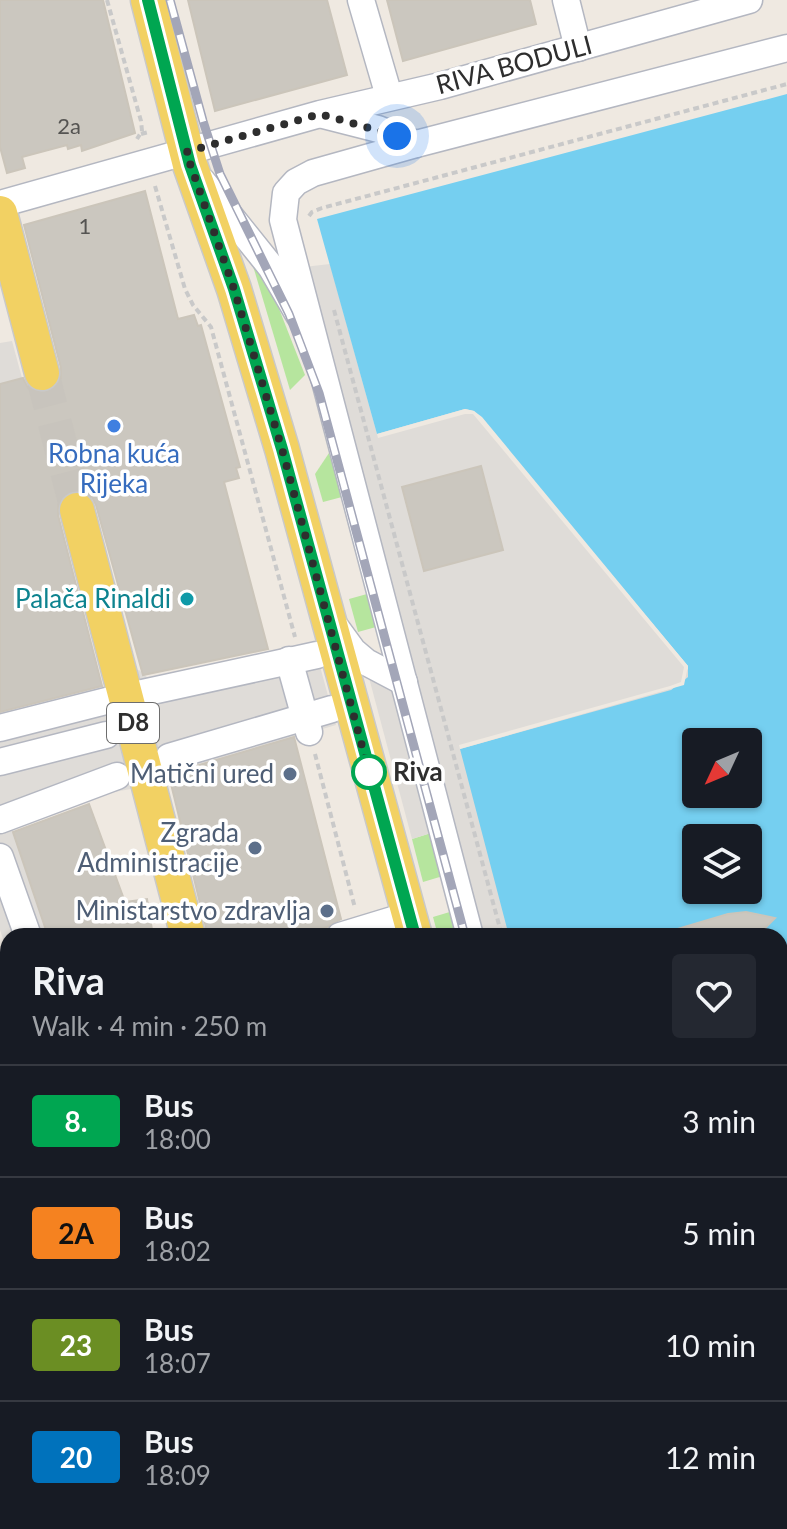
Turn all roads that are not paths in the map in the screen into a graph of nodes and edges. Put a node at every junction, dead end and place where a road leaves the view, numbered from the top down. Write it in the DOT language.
graph roads {
  1 [pos="148,0"];
  2 [pos="361,0"];
  3 [pos="566,0"];
  4 [pos="737,1"];
  5 [pos="578,48"];
  6 [pos="787,48"];
  7 [pos="389,96"];
  8 [pos="320,114"];
  9 [pos="416,144"];
  10 [pos="188,159"];
  11 [pos="0,204"];
  12 [pos="0,213"];
  13 [pos="318,354"];
  14 [pos="42,373"];
  15 [pos="77,510"];
  16 [pos="333,622"];
  17 [pos="401,670"];
  18 [pos="114,697"];
  19 [pos="332,709"];
  20 [pos="307,724"];
  21 [pos="0,728"];
  22 [pos="106,735"];
  23 [pos="0,762"];
  24 [pos="130,781"];
  25 [pos="0,820"];
  26 [pos="0,857"];
  27 [pos="412,925"];
  28 [pos="25,928"];
  29 [pos="186,928"];
  30 [pos="349,928"];
  31 [pos="468,928"];
  1 -- 10 [label="main road"];
  2 -- 7 [label="street"];
  3 -- 5 [label="street"];
  4 -- 5 [label="street, RIVA BODULI"];
  5 -- 7 [label="street, RIVA BODULI"];
  6 -- 9 [label="street"];
  7 -- 8 [label="street, RIVA BODULI"];
  8 -- 9 [label="street"];
  8 -- 10 [label="street, RIVA BODULI"];
  9 -- 13 [label="street"];
  10 -- 11 [label="street, RIVA BODULI"];
  10 -- 13 [label="street"];
  10 -- 16 [label="main road"];
  12 -- 14 [label="main road"];
  13 -- 17 [label="street"];
  15 -- 29 [label="main road, D8"];
  16 -- 17 [label="street"];
  16 -- 27 [label="main road"];
  17 -- 31 [label="street"];
  18 -- 20 [label="street"];
  18 -- 21 [label="street"];
  18 -- 22 [label="street"];
  19 -- 20 [label="street"];
  20 -- 24 [label="street"];
  22 -- 23 [label="street"];
  22 -- 24 [label="street"];
  24 -- 25 [label="street"];
  26 -- 28 [label="street"];
  27 -- 30 [label="street"];
}
